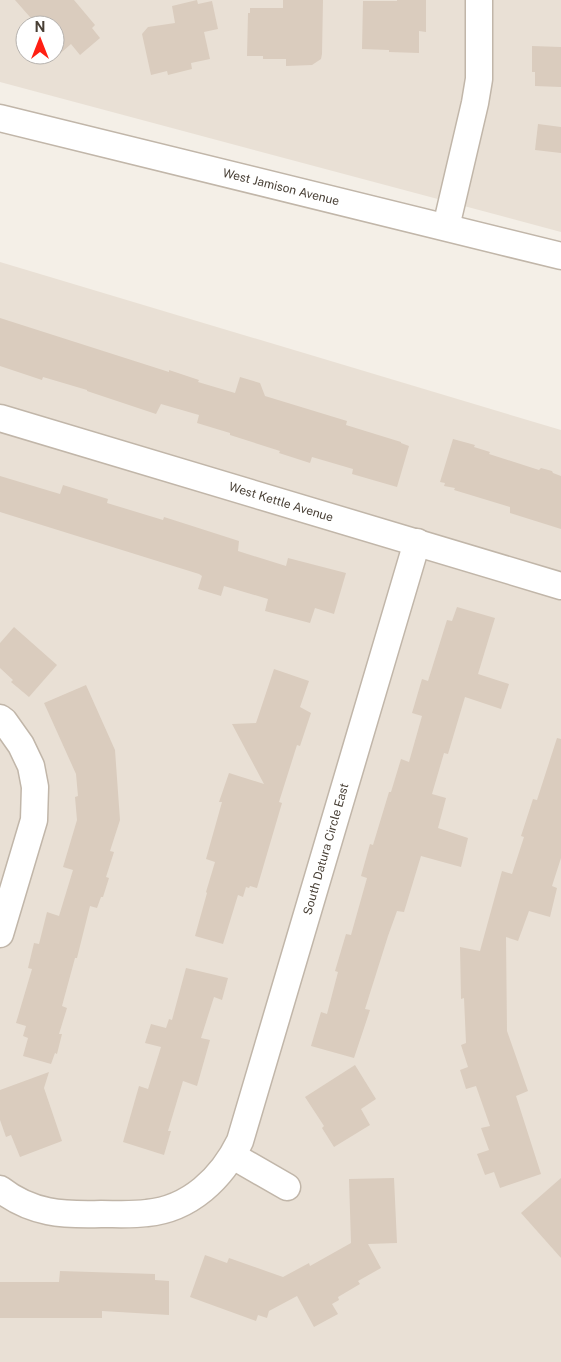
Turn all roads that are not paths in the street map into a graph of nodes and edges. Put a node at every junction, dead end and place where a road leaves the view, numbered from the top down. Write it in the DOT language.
graph roads {
  1 [pos="479,0"];
  2 [pos="0,118"];
  3 [pos="446,227"];
  4 [pos="561,256"];
  5 [pos="0,418"];
  6 [pos="417,542"];
  7 [pos="561,586"];
  8 [pos="0,718"];
  9 [pos="0,934"];
  10 [pos="233,1156"];
  11 [pos="287,1187"];
  12 [pos="0,1189"];
  1 -- 3 [label="street"];
  2 -- 3 [label="street, West Jamison Avenue"];
  3 -- 4 [label="street, West Jamison Avenue"];
  5 -- 6 [label="street, West Kettle Avenue"];
  6 -- 7 [label="street, West Kettle Avenue"];
  6 -- 10 [label="street, South Datura Circle East"];
  8 -- 9 [label="street"];
  10 -- 11 [label="street"];
  10 -- 12 [label="street, South Datura Circle East"];
}
